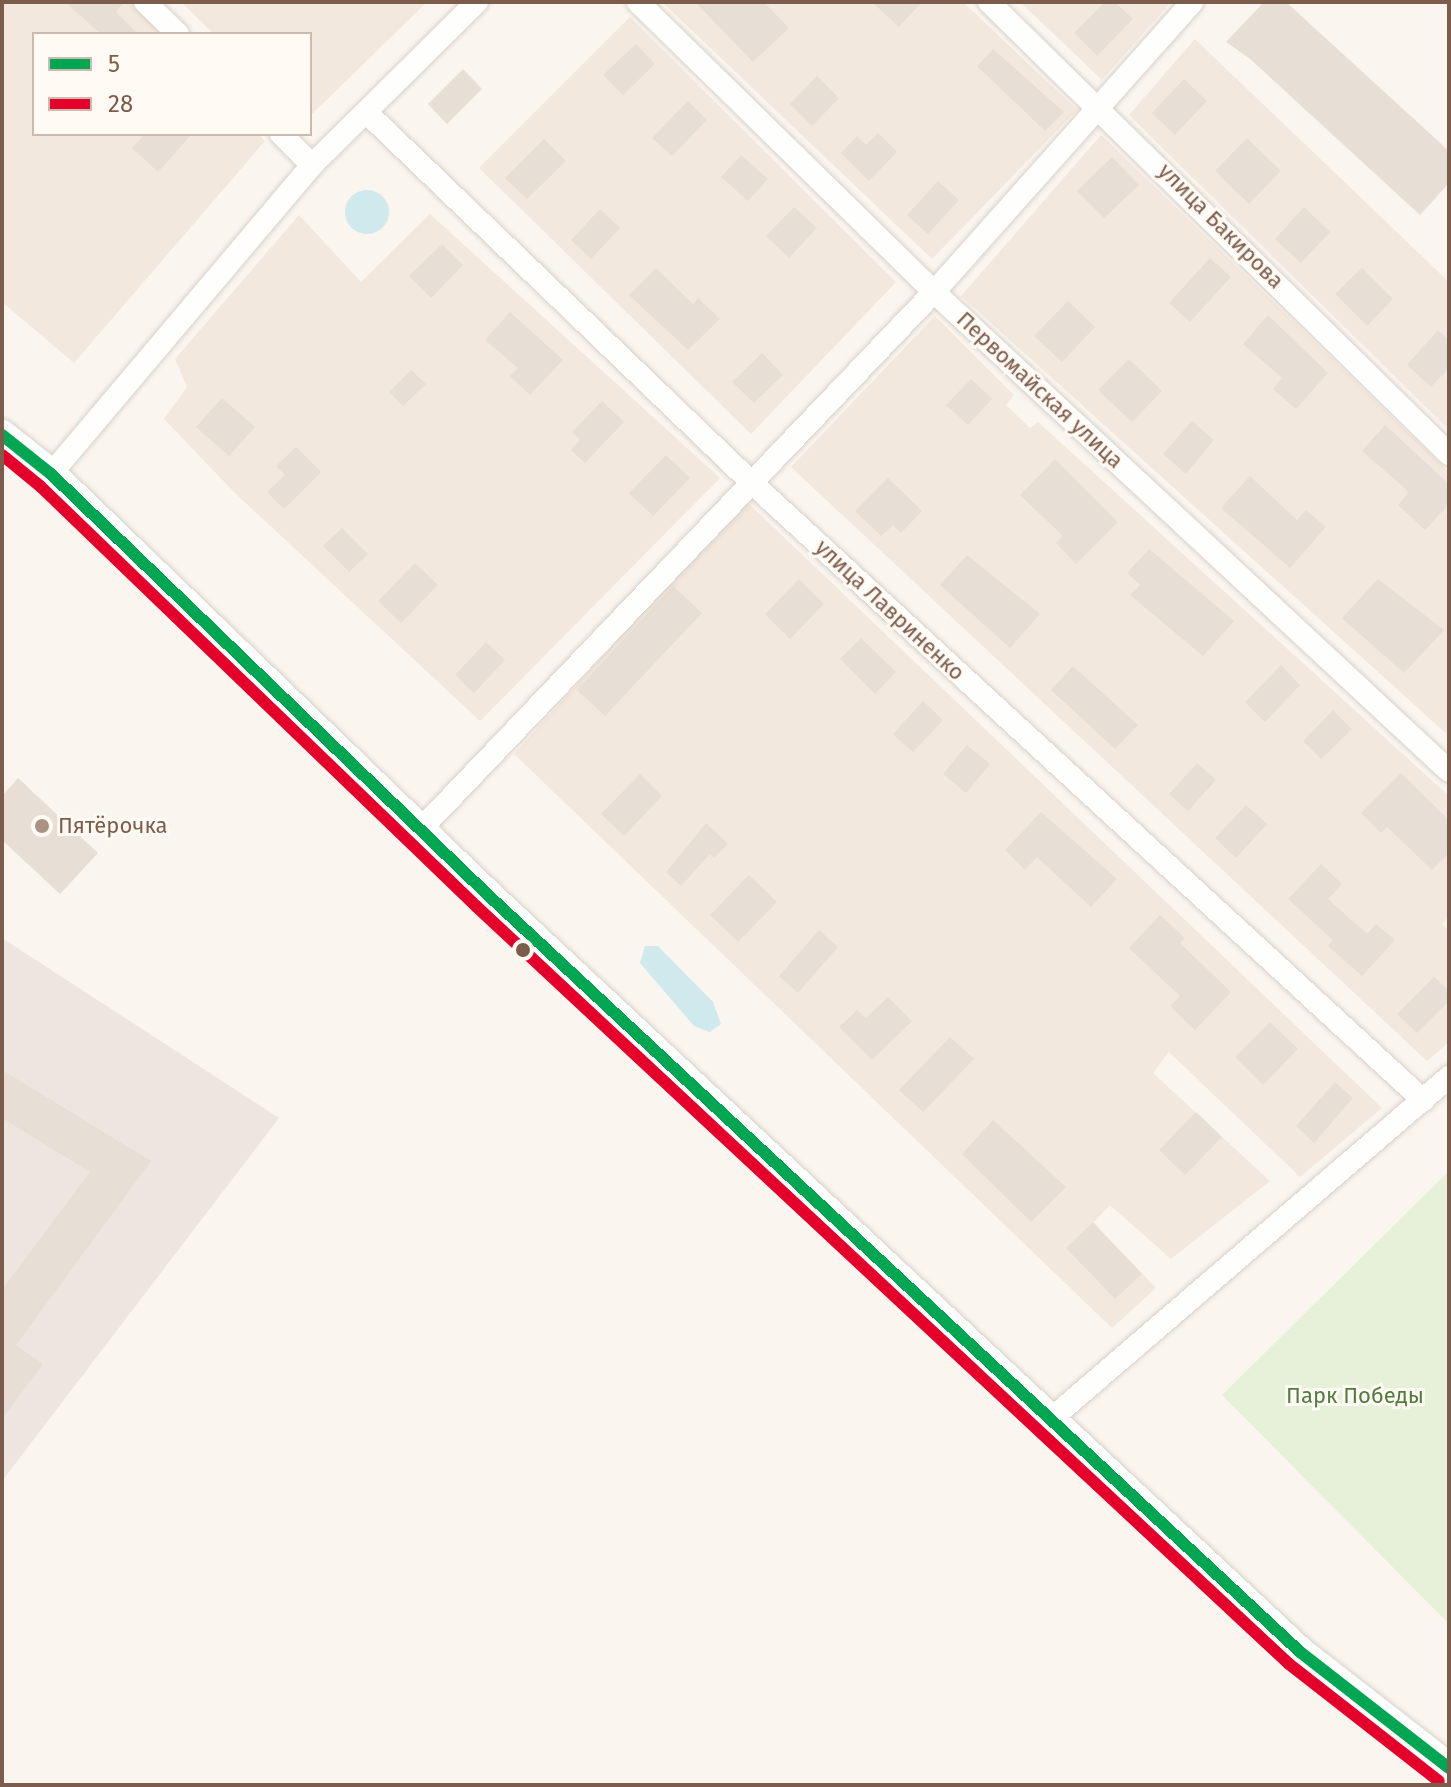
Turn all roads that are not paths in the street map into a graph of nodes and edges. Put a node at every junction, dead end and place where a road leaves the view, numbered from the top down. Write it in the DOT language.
graph roads {
  1 [pos="145,2"];
  2 [pos="477,2"];
  3 [pos="638,2"];
  4 [pos="989,2"];
  5 [pos="1192,2"];
  6 [pos="176,32"];
  7 [pos="1102,108"];
  8 [pos="366,112"];
  9 [pos="283,136"];
  10 [pos="312,165"];
  11 [pos="934,292"];
  12 [pos="2,435"];
  13 [pos="1449,454"];
  14 [pos="51,474"];
  15 [pos="752,483"];
  16 [pos="1449,771"];
  17 [pos="421,829"];
  18 [pos="1449,1077"];
  19 [pos="1423,1100"];
  20 [pos="1051,1419"];
  21 [pos="1449,1768"];
  1 -- 6 [label="street"];
  2 -- 8 [label="street"];
  3 -- 11 [label="street, Первомайская улица"];
  4 -- 7 [label="street, улица Бакирова"];
  5 -- 7 [label="street"];
  7 -- 11 [label="street"];
  7 -- 13 [label="street, улица Бакирова"];
  8 -- 10 [label="street"];
  8 -- 15 [label="street, улица Лавриненко"];
  9 -- 10 [label="street"];
  10 -- 14 [label="street"];
  11 -- 15 [label="street"];
  11 -- 16 [label="street, Первомайская улица"];
  12 -- 14 [label="main road"];
  14 -- 17 [label="main road"];
  15 -- 17 [label="street"];
  15 -- 19 [label="street, улица Лавриненко"];
  17 -- 20 [label="main road"];
  18 -- 19 [label="street"];
  19 -- 20 [label="street"];
  20 -- 21 [label="main road"];
}
